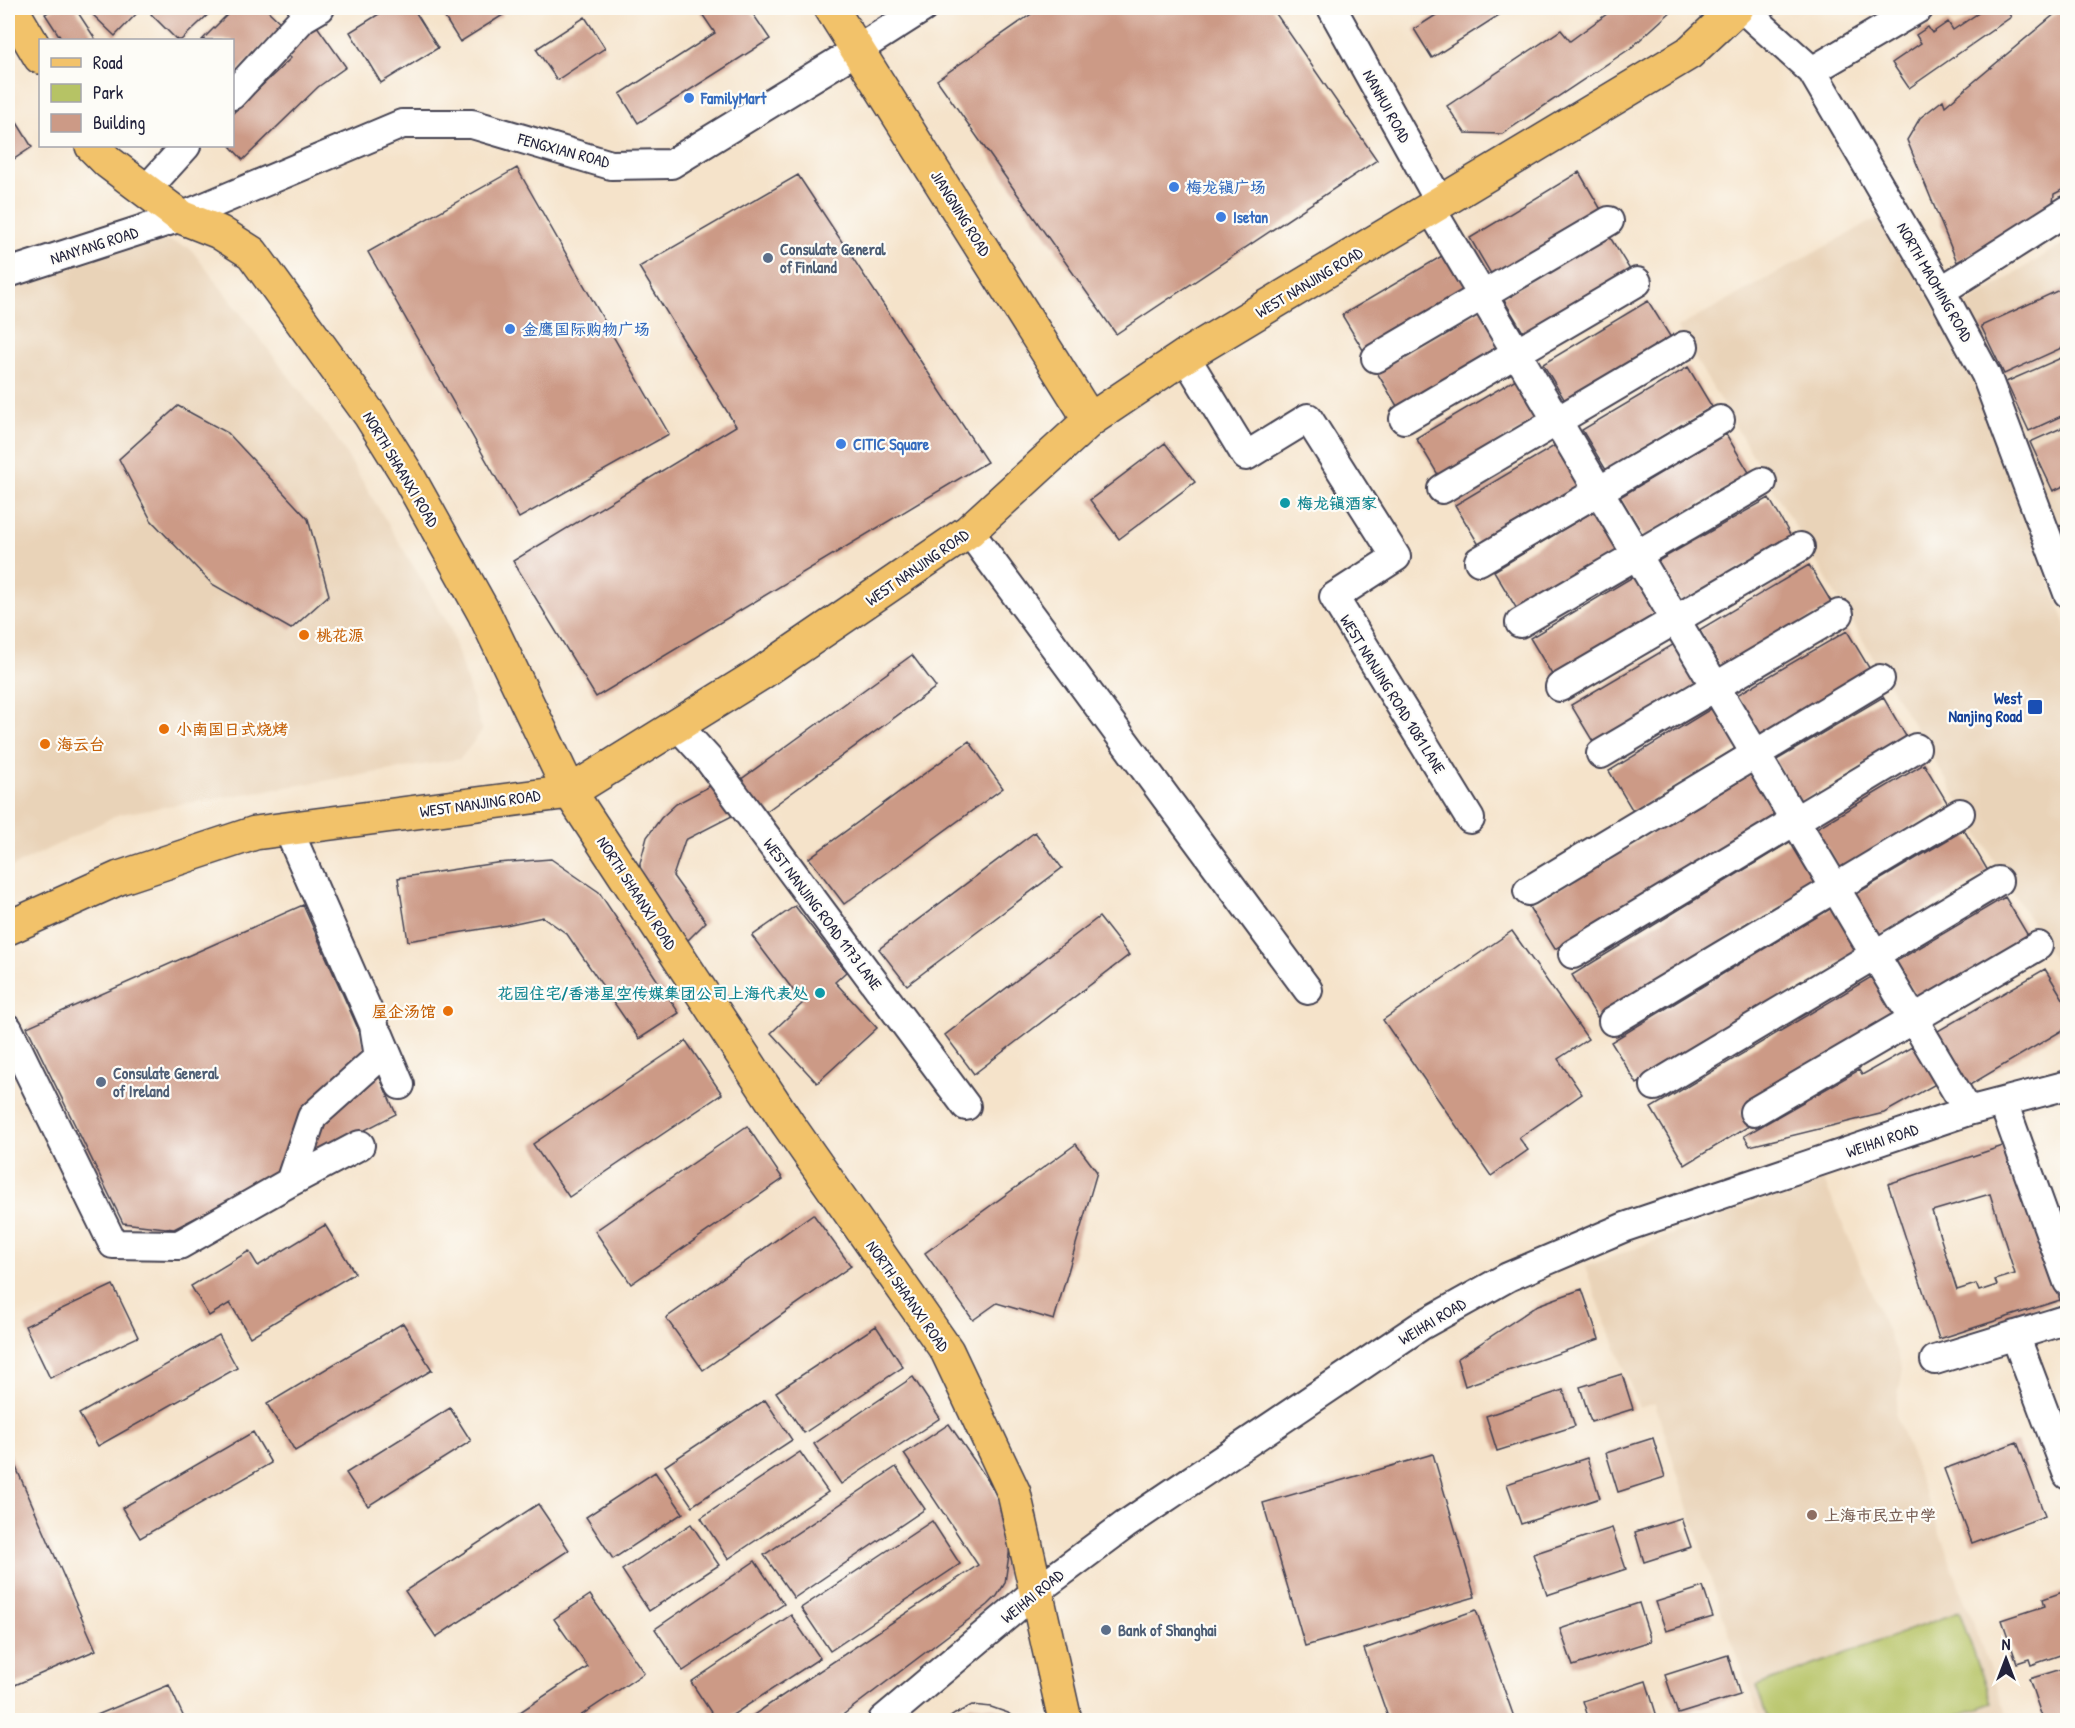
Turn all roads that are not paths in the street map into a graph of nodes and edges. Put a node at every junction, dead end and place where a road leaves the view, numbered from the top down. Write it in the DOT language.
graph roads {
  1 [pos="12,8"];
  2 [pos="831,8"];
  3 [pos="923,8"];
  4 [pos="1332,8"];
  5 [pos="1739,8"];
  6 [pos="1919,8"];
  7 [pos="307,11"];
  8 [pos="857,50"];
  9 [pos="39,55"];
  10 [pos="1812,71"];
  11 [pos="234,93"];
  12 [pos="93,147"];
  13 [pos="185,147"];
  14 [pos="145,191"];
  15 [pos="1436,206"];
  16 [pos="2067,210"];
  17 [pos="182,217"];
  18 [pos="1609,221"];
  19 [pos="8,273"];
  20 [pos="1637,282"];
  21 [pos="1941,291"];
  22 [pos="1483,296"];
  23 [pos="1684,346"];
  24 [pos="1517,353"];
  25 [pos="1185,356"];
  26 [pos="1376,358"];
  27 [pos="1404,419"];
  28 [pos="1090,420"];
  29 [pos="1720,420"];
  30 [pos="1557,421"];
  31 [pos="1762,482"];
  32 [pos="1442,489"];
  33 [pos="1599,491"];
  34 [pos="969,531"];
  35 [pos="1800,547"];
  36 [pos="1637,555"];
  37 [pos="1479,561"];
  38 [pos="2067,593"];
  39 [pos="1839,614"];
  40 [pos="1676,620"];
  41 [pos="1520,623"];
  42 [pos="1880,679"];
  43 [pos="1560,687"];
  44 [pos="1715,687"];
  45 [pos="676,725"];
  46 [pos="1916,748"];
  47 [pos="1601,754"];
  48 [pos="1755,754"];
  49 [pos="570,792"];
  50 [pos="1960,813"];
  51 [pos="1470,819"];
  52 [pos="1795,821"];
  53 [pos="288,829"];
  54 [pos="1998,881"];
  55 [pos="1835,888"];
  56 [pos="1528,891"];
  57 [pos="8,928"];
  58 [pos="2038,946"];
  59 [pos="1573,954"];
  60 [pos="1875,955"];
  61 [pos="1308,990"];
  62 [pos="1913,1019"];
  63 [pos="1613,1020"];
  64 [pos="374,1025"];
  65 [pos="8,1029"];
  66 [pos="400,1085"];
  67 [pos="2067,1085"];
  68 [pos="1655,1086"];
  69 [pos="2003,1102"];
  70 [pos="966,1106"];
  71 [pos="1968,1111"];
  72 [pos="1754,1112"];
  73 [pos="360,1145"];
  74 [pos="290,1182"];
  75 [pos="2067,1282"];
  76 [pos="2067,1319"];
  77 [pos="2015,1335"];
  78 [pos="1935,1360"];
  79 [pos="2067,1475"];
  80 [pos="1035,1592"];
  81 [pos="883,1720"];
  82 [pos="1065,1720"];
  1 -- 9 [label="main road"];
  2 -- 8 [label="main road, JIANGNING ROAD"];
  3 -- 8 [label="street, FENGXIAN ROAD"];
  4 -- 15 [label="street, NANHUI ROAD"];
  5 -- 10 [label="street, NORTH MAOMING ROAD"];
  5 -- 15 [label="main road, WEST NANJING ROAD"];
  6 -- 10 [label="street"];
  7 -- 11 [label="street"];
  8 -- 17 [label="street, FENGXIAN ROAD"];
  8 -- 28 [label="main road, JIANGNING ROAD"];
  10 -- 21 [label="street, NORTH MAOMING ROAD"];
  12 -- 14 [label="main road, NORTH SHAANXI ROAD"];
  13 -- 14 [label="street"];
  14 -- 17 [label="main road, NORTH SHAANXI ROAD"];
  15 -- 22 [label="street, NANHUI ROAD"];
  15 -- 25 [label="main road, WEST NANJING ROAD"];
  16 -- 21 [label="street"];
  17 -- 19 [label="street, NANYANG ROAD"];
  17 -- 49 [label="main road, NORTH SHAANXI ROAD"];
  18 -- 22 [label="street"];
  20 -- 24 [label="street"];
  21 -- 38 [label="street, NORTH MAOMING ROAD"];
  22 -- 24 [label="street, NANHUI ROAD"];
  22 -- 26 [label="street"];
  23 -- 30 [label="street"];
  24 -- 27 [label="street"];
  24 -- 30 [label="street, NANHUI ROAD"];
  25 -- 28 [label="main road, WEST NANJING ROAD"];
  25 -- 51 [label="street, WEST NANJING ROAD 1081 LANE"];
  28 -- 34 [label="main road, WEST NANJING ROAD"];
  29 -- 33 [label="street"];
  30 -- 32 [label="street"];
  30 -- 33 [label="street, NANHUI ROAD"];
  31 -- 36 [label="street"];
  33 -- 36 [label="street, NANHUI ROAD"];
  33 -- 37 [label="street"];
  34 -- 45 [label="main road, WEST NANJING ROAD"];
  34 -- 61 [label="street"];
  35 -- 40 [label="street"];
  36 -- 40 [label="street, NANHUI ROAD"];
  36 -- 41 [label="street"];
  39 -- 44 [label="street"];
  40 -- 43 [label="street"];
  40 -- 44 [label="street, NANHUI ROAD"];
  42 -- 48 [label="street"];
  44 -- 47 [label="street"];
  44 -- 48 [label="street, NANHUI ROAD"];
  45 -- 49 [label="main road, WEST NANJING ROAD"];
  45 -- 70 [label="street, WEST NANJING ROAD 1173 LANE"];
  46 -- 52 [label="street"];
  48 -- 52 [label="street, NANHUI ROAD"];
  48 -- 56 [label="street"];
  49 -- 53 [label="main road, WEST NANJING ROAD"];
  49 -- 80 [label="main road, NORTH SHAANXI ROAD"];
  50 -- 55 [label="street"];
  52 -- 55 [label="street, NANHUI ROAD"];
  52 -- 59 [label="street"];
  53 -- 57 [label="main road, WEST NANJING ROAD"];
  53 -- 64 [label="street"];
  54 -- 60 [label="street"];
  55 -- 60 [label="street, NANHUI ROAD"];
  55 -- 63 [label="street"];
  58 -- 62 [label="street"];
  60 -- 62 [label="street, NANHUI ROAD"];
  60 -- 68 [label="street"];
  62 -- 71 [label="street, NANHUI ROAD"];
  62 -- 72 [label="street"];
  64 -- 66 [label="street"];
  64 -- 74 [label="street"];
  65 -- 74 [label="street"];
  67 -- 69 [label="street, WEIHAI ROAD"];
  69 -- 71 [label="street, WEIHAI ROAD"];
  69 -- 75 [label="street"];
  71 -- 80 [label="street, WEIHAI ROAD"];
  73 -- 74 [label="street"];
  76 -- 77 [label="street"];
  77 -- 78 [label="street"];
  77 -- 79 [label="street"];
  80 -- 81 [label="street, WEIHAI ROAD"];
  80 -- 82 [label="main road, NORTH SHAANXI ROAD"];
}
